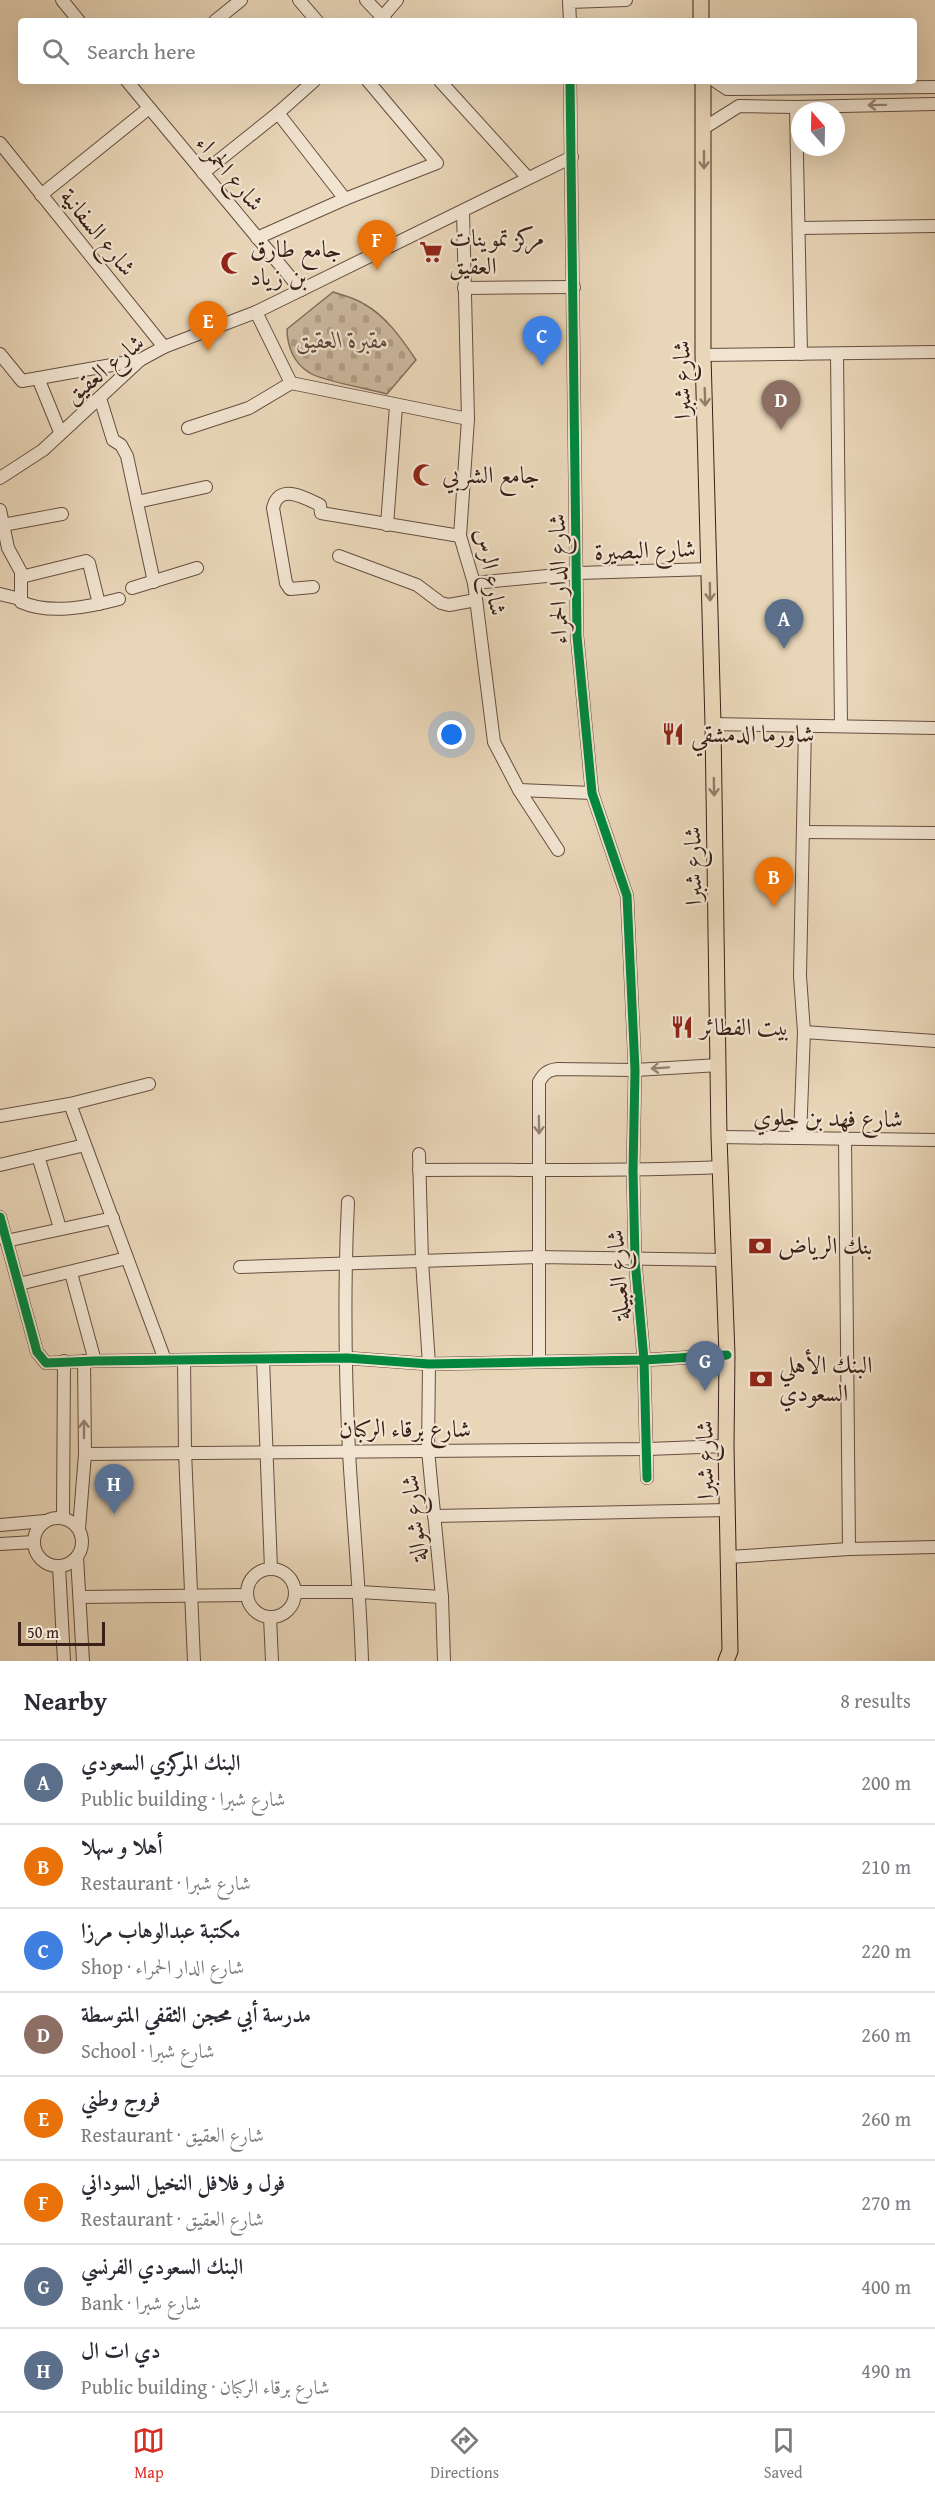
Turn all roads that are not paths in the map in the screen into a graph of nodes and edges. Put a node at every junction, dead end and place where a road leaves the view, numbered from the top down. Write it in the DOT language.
graph roads {
  1 [pos="62,0"];
  2 [pos="241,0"];
  3 [pos="299,0"];
  4 [pos="366,0"];
  5 [pos="398,0"];
  6 [pos="626,0"];
  7 [pos="701,0"];
  8 [pos="77,18"];
  9 [pos="219,18"];
  10 [pos="314,18"];
  11 [pos="381,18"];
  12 [pos="384,18"];
  13 [pos="570,18"];
  14 [pos="701,18"];
  15 [pos="134,84"];
  16 [pos="311,84"];
  17 [pos="371,84"];
  18 [pos="443,84"];
  19 [pos="570,84"];
  20 [pos="703,84"];
  21 [pos="720,84"];
  22 [pos="871,85"];
  23 [pos="935,87"];
  24 [pos="935,104"];
  25 [pos="845,106"];
  26 [pos="791,107"];
  27 [pos="149,108"];
  28 [pos="278,113"];
  29 [pos="704,128"];
  30 [pos="0,143"];
  31 [pos="797,156"];
  32 [pos="572,157"];
  33 [pos="203,173"];
  34 [pos="528,178"];
  35 [pos="41,195"];
  36 [pos="345,200"];
  37 [pos="463,211"];
  38 [pos="935,226"];
  39 [pos="799,228"];
  40 [pos="257,238"];
  41 [pos="574,286"];
  42 [pos="464,288"];
  43 [pos="301,290"];
  44 [pos="256,312"];
  45 [pos="164,347"];
  46 [pos="935,352"];
  47 [pos="0,354"];
  48 [pos="801,354"];
  49 [pos="837,354"];
  50 [pos="703,355"];
  51 [pos="140,360"];
  52 [pos="38,378"];
  53 [pos="291,382"];
  54 [pos="100,398"];
  55 [pos="396,406"];
  56 [pos="468,419"];
  57 [pos="188,428"];
  58 [pos="60,432"];
  59 [pos="0,478"];
  60 [pos="206,487"];
  61 [pos="136,502"];
  62 [pos="0,510"];
  63 [pos="63,514"];
  64 [pos="3,525"];
  65 [pos="387,525"];
  66 [pos="460,536"];
  67 [pos="339,556"];
  68 [pos="197,568"];
  69 [pos="710,569"];
  70 [pos="578,573"];
  71 [pos="21,578"];
  72 [pos="154,582"];
  73 [pos="474,583"];
  74 [pos="313,587"];
  75 [pos="132,588"];
  76 [pos="0,594"];
  77 [pos="20,599"];
  78 [pos="118,599"];
  79 [pos="476,600"];
  80 [pos="99,604"];
  81 [pos="713,724"];
  82 [pos="805,726"];
  83 [pos="841,726"];
  84 [pos="935,728"];
  85 [pos="519,790"];
  86 [pos="592,793"];
  87 [pos="803,832"];
  88 [pos="935,833"];
  89 [pos="558,850"];
  90 [pos="804,1032"];
  91 [pos="935,1041"];
  92 [pos="718,1065"];
  93 [pos="635,1070"];
  94 [pos="149,1084"];
  95 [pos="70,1104"];
  96 [pos="0,1116"];
  97 [pos="719,1137"];
  98 [pos="800,1138"];
  99 [pos="845,1138"];
  100 [pos="935,1140"];
  101 [pos="85,1145"];
  102 [pos="419,1154"];
  103 [pos="38,1156"];
  104 [pos="0,1165"];
  105 [pos="721,1167"];
  106 [pos="540,1169"];
  107 [pos="419,1170"];
  108 [pos="633,1171"];
  109 [pos="348,1202"];
  110 [pos="0,1217"];
  111 [pos="113,1218"];
  112 [pos="60,1228"];
  113 [pos="6,1240"];
  114 [pos="538,1257"];
  115 [pos="127,1258"];
  116 [pos="635,1260"];
  117 [pos="724,1260"];
  118 [pos="422,1261"];
  119 [pos="345,1264"];
  120 [pos="240,1267"];
  121 [pos="71,1273"];
  122 [pos="19,1284"];
  123 [pos="727,1355"];
  124 [pos="347,1358"];
  125 [pos="263,1359"];
  126 [pos="165,1360"];
  127 [pos="184,1360"];
  128 [pos="644,1360"];
  129 [pos="64,1361"];
  130 [pos="90,1361"];
  131 [pos="539,1361"];
  132 [pos="429,1364"];
  133 [pos="726,1446"];
  134 [pos="648,1449"];
  135 [pos="349,1450"];
  136 [pos="428,1450"];
  137 [pos="185,1452"];
  138 [pos="266,1452"];
  139 [pos="85,1454"];
  140 [pos="647,1478"];
  141 [pos="728,1510"];
  142 [pos="435,1516"];
  143 [pos="63,1518"];
  144 [pos="45,1521"];
  145 [pos="0,1525"];
  146 [pos="80,1529"];
  147 [pos="34,1542"];
  148 [pos="0,1544"];
  149 [pos="935,1547"];
  150 [pos="849,1549"];
  151 [pos="77,1557"];
  152 [pos="729,1557"];
  153 [pos="59,1566"];
  154 [pos="271,1569"];
  155 [pos="295,1592"];
  156 [pos="360,1592"];
  157 [pos="192,1594"];
  158 [pos="246,1595"];
  159 [pos="81,1597"];
  160 [pos="442,1597"];
  161 [pos="270,1617"];
  162 [pos="728,1656"];
  163 [pos="64,1661"];
  164 [pos="83,1661"];
  165 [pos="194,1661"];
  166 [pos="272,1661"];
  167 [pos="362,1661"];
  168 [pos="444,1661"];
  1 -- 8 [label="street"];
  2 -- 9 [label="street"];
  3 -- 10 [label="street"];
  4 -- 11 [label="street"];
  5 -- 12 [label="street"];
  6 -- 13 [label="street"];
  7 -- 14 [label="main road"];
  15 -- 27 [label="street, شارع الحمراء"];
  16 -- 28 [label="street"];
  17 -- 36 [label="street"];
  18 -- 34 [label="street"];
  19 -- 32 [label="street, شارع الدار الحمراء"];
  20 -- 29 [label="main road, شارع شبرا"];
  21 -- 22 [label="street"];
  22 -- 23 [label="street"];
  24 -- 25 [label="street, one-way"];
  26 -- 29 [label="street"];
  27 -- 33 [label="street, شارع الحمراء"];
  27 -- 35 [label="street"];
  28 -- 33 [label="street"];
  28 -- 36 [label="street"];
  29 -- 50 [label="main road, شارع شبرا, one-way"];
  30 -- 35 [label="street, شارع السفانية"];
  31 -- 39 [label="street"];
  32 -- 34 [label="street, شارع العقيق"];
  32 -- 41 [label="street, شارع الدار الحمراء"];
  33 -- 40 [label="street, شارع الحمراء"];
  34 -- 37 [label="street, شارع العقيق"];
  35 -- 45 [label="street, شارع السفانية"];
  36 -- 40 [label="street"];
  37 -- 42 [label="street, شارع الرس"];
  37 -- 43 [label="street, شارع العقيق"];
  38 -- 39 [label="street"];
  39 -- 48 [label="street"];
  40 -- 43 [label="street, شارع الحمراء"];
  41 -- 42 [label="street"];
  41 -- 70 [label="street, شارع الدار الحمراء"];
  42 -- 56 [label="street, شارع الرس"];
  43 -- 44 [label="street, شارع العقيق"];
  44 -- 45 [label="street, شارع العقيق"];
  44 -- 53 [label="street"];
  45 -- 51 [label="street, شارع العقيق"];
  46 -- 49 [label="street"];
  47 -- 52 [label="street"];
  48 -- 49 [label="street"];
  48 -- 50 [label="street"];
  49 -- 83 [label="street"];
  50 -- 69 [label="main road, شارع شبرا, one-way"];
  51 -- 52 [label="street"];
  51 -- 54 [label="street, شارع العقيق"];
  52 -- 58 [label="street"];
  53 -- 55 [label="street"];
  53 -- 57 [label="street"];
  54 -- 58 [label="street, شارع العقيق"];
  54 -- 61 [label="street"];
  55 -- 56 [label="street"];
  55 -- 65 [label="street"];
  56 -- 66 [label="street, شارع الرس"];
  58 -- 59 [label="street, شارع العقيق"];
  60 -- 61 [label="street"];
  61 -- 72 [label="street"];
  62 -- 64 [label="street"];
  63 -- 64 [label="street"];
  64 -- 71 [label="street"];
  65 -- 66 [label="street"];
  65 -- 74 [label="street"];
  66 -- 73 [label="street, شارع الرس"];
  67 -- 79 [label="street"];
  68 -- 72 [label="street"];
  69 -- 70 [label="street, شارع البصيرة"];
  69 -- 81 [label="main road, شارع شبرا, one-way"];
  70 -- 73 [label="street, شارع البصيرة"];
  70 -- 86 [label="street, شارع الدار الحمراء"];
  71 -- 77 [label="street"];
  71 -- 80 [label="street"];
  72 -- 75 [label="street"];
  73 -- 79 [label="street, شارع الرس"];
  76 -- 77 [label="street"];
  77 -- 80 [label="street"];
  78 -- 80 [label="street"];
  79 -- 85 [label="street, شارع الرس"];
  81 -- 82 [label="street"];
  81 -- 92 [label="main road, شارع شبرا, one-way"];
  82 -- 83 [label="street"];
  82 -- 87 [label="street"];
  83 -- 84 [label="street"];
  85 -- 86 [label="street"];
  85 -- 89 [label="street, شارع الرس"];
  86 -- 93 [label="street, شارع الدار الحمراء"];
  87 -- 88 [label="street"];
  87 -- 90 [label="street"];
  90 -- 91 [label="street"];
  90 -- 98 [label="street"];
  92 -- 93 [label="street, one-way"];
  92 -- 97 [label="main road, شارع شبرا"];
  93 -- 106 [label="street, one-way"];
  93 -- 108 [label="street, شارع العبيلة"];
  94 -- 95 [label="street"];
  95 -- 96 [label="street"];
  95 -- 101 [label="street"];
  97 -- 98 [label="street, شارع فهد بن جلوي"];
  97 -- 105 [label="main road, شارع شبرا"];
  98 -- 99 [label="street, شارع فهد بن جلوي"];
  99 -- 100 [label="street, شارع فهد بن جلوي"];
  99 -- 150 [label="street"];
  101 -- 103 [label="street"];
  101 -- 111 [label="street"];
  102 -- 107 [label="street, شارع شوالة"];
  103 -- 104 [label="street"];
  103 -- 112 [label="street"];
  105 -- 108 [label="street"];
  105 -- 117 [label="main road, شارع شبرا"];
  106 -- 107 [label="street"];
  106 -- 108 [label="street"];
  106 -- 114 [label="street"];
  107 -- 118 [label="street, شارع شوالة"];
  108 -- 116 [label="street, شارع العبيلة"];
  109 -- 119 [label="street"];
  110 -- 113 [label="street"];
  111 -- 112 [label="street"];
  111 -- 115 [label="street"];
  112 -- 113 [label="street"];
  113 -- 122 [label="street"];
  114 -- 116 [label="street"];
  114 -- 118 [label="street"];
  114 -- 131 [label="street"];
  115 -- 121 [label="street"];
  115 -- 126 [label="street"];
  116 -- 117 [label="street"];
  116 -- 128 [label="street, شارع العبيلة"];
  117 -- 123 [label="main road, شارع شبرا"];
  118 -- 119 [label="street"];
  118 -- 132 [label="street, شارع شوالة"];
  119 -- 120 [label="street"];
  119 -- 124 [label="street"];
  121 -- 122 [label="street"];
  121 -- 130 [label="street"];
  122 -- 129 [label="street"];
  123 -- 128 [label="street"];
  123 -- 133 [label="main road, شارع شبرا"];
  124 -- 125 [label="street"];
  124 -- 132 [label="street"];
  124 -- 135 [label="street"];
  125 -- 127 [label="street"];
  125 -- 138 [label="street"];
  126 -- 127 [label="street"];
  126 -- 130 [label="street"];
  127 -- 137 [label="street"];
  128 -- 131 [label="street"];
  128 -- 134 [label="street, شارع العبيلة"];
  129 -- 130 [label="street"];
  129 -- 143 [label="street"];
  139 -- 130 [label="street, one-way"];
  131 -- 132 [label="street"];
  132 -- 136 [label="street, شارع شوالة"];
  133 -- 134 [label="street, شارع برقاء الركبان"];
  133 -- 141 [label="main road, شارع شبرا"];
  134 -- 136 [label="street, شارع برقاء الركبان"];
  134 -- 140 [label="street, شارع العبيلة"];
  135 -- 136 [label="street, شارع برقاء الركبان"];
  135 -- 138 [label="street, شارع برقاء الركبان"];
  135 -- 156 [label="street"];
  136 -- 142 [label="street, شارع شوالة"];
  137 -- 138 [label="street, شارع برقاء الركبان"];
  137 -- 139 [label="street, شارع برقاء الركبان"];
  137 -- 157 [label="street"];
  138 -- 154 [label="street"];
  139 -- 146 [label="street"];
  141 -- 142 [label="street"];
  141 -- 152 [label="main road, شارع شبرا"];
  142 -- 160 [label="street, شارع شوالة"];
  143 -- 144 [label="street"];
  143 -- 146 [label="street"];
  144 -- 145 [label="street"];
  144 -- 147 [label="street"];
  146 -- 151 [label="street"];
  147 -- 148 [label="street"];
  147 -- 153 [label="street"];
  149 -- 150 [label="street"];
  150 -- 152 [label="street"];
  151 -- 153 [label="street"];
  151 -- 159 [label="street"];
  152 -- 162 [label="main road, شارع شبرا"];
  153 -- 163 [label="street"];
  154 -- 155 [label="street"];
  154 -- 158 [label="street"];
  155 -- 156 [label="street"];
  155 -- 161 [label="street"];
  156 -- 160 [label="street"];
  156 -- 167 [label="street"];
  157 -- 158 [label="street"];
  157 -- 159 [label="street"];
  157 -- 165 [label="street"];
  158 -- 161 [label="street"];
  159 -- 164 [label="street"];
  160 -- 168 [label="street, شارع شوالة"];
  161 -- 166 [label="street"];
}
